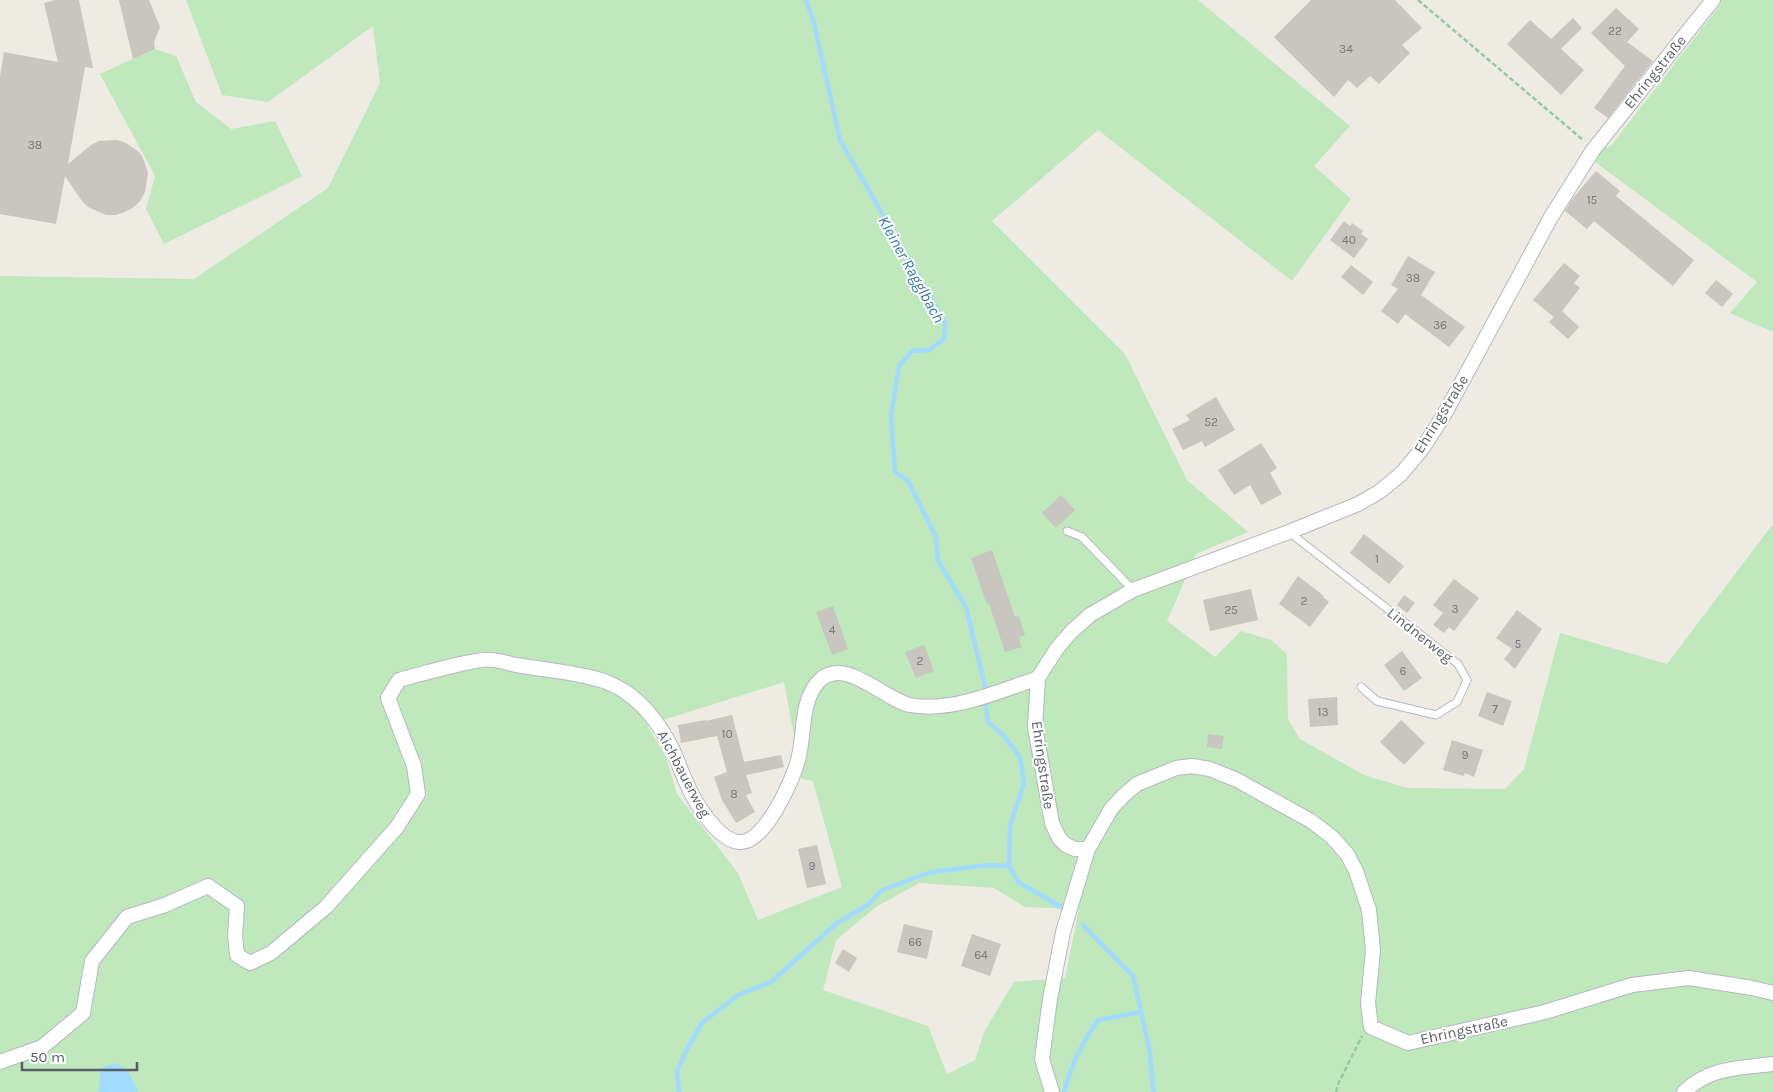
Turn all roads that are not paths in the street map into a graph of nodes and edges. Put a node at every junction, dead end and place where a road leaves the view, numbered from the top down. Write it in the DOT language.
graph roads {
  1 [pos="1713,0"];
  2 [pos="1067,531"];
  3 [pos="1289,532"];
  4 [pos="1133,590"];
  5 [pos="1038,678"];
  6 [pos="1360,687"];
  7 [pos="1088,849"];
  8 [pos="1773,993"];
  9 [pos="0,1062"];
  10 [pos="1773,1064"];
  11 [pos="1052,1092"];
  12 [pos="1684,1092"];
  1 -- 3 [label="street, Ehringstraße"];
  2 -- 4 [label="lane"];
  3 -- 4 [label="street, Ehringstraße"];
  3 -- 6 [label="lane, Lindnerweg"];
  4 -- 5 [label="street, Ehringstraße"];
  5 -- 7 [label="street, Ehringstraße"];
  5 -- 9 [label="street, Aichbauerweg"];
  7 -- 8 [label="street, Ehringstraße"];
  7 -- 11 [label="street"];
  10 -- 12 [label="street"];
}
